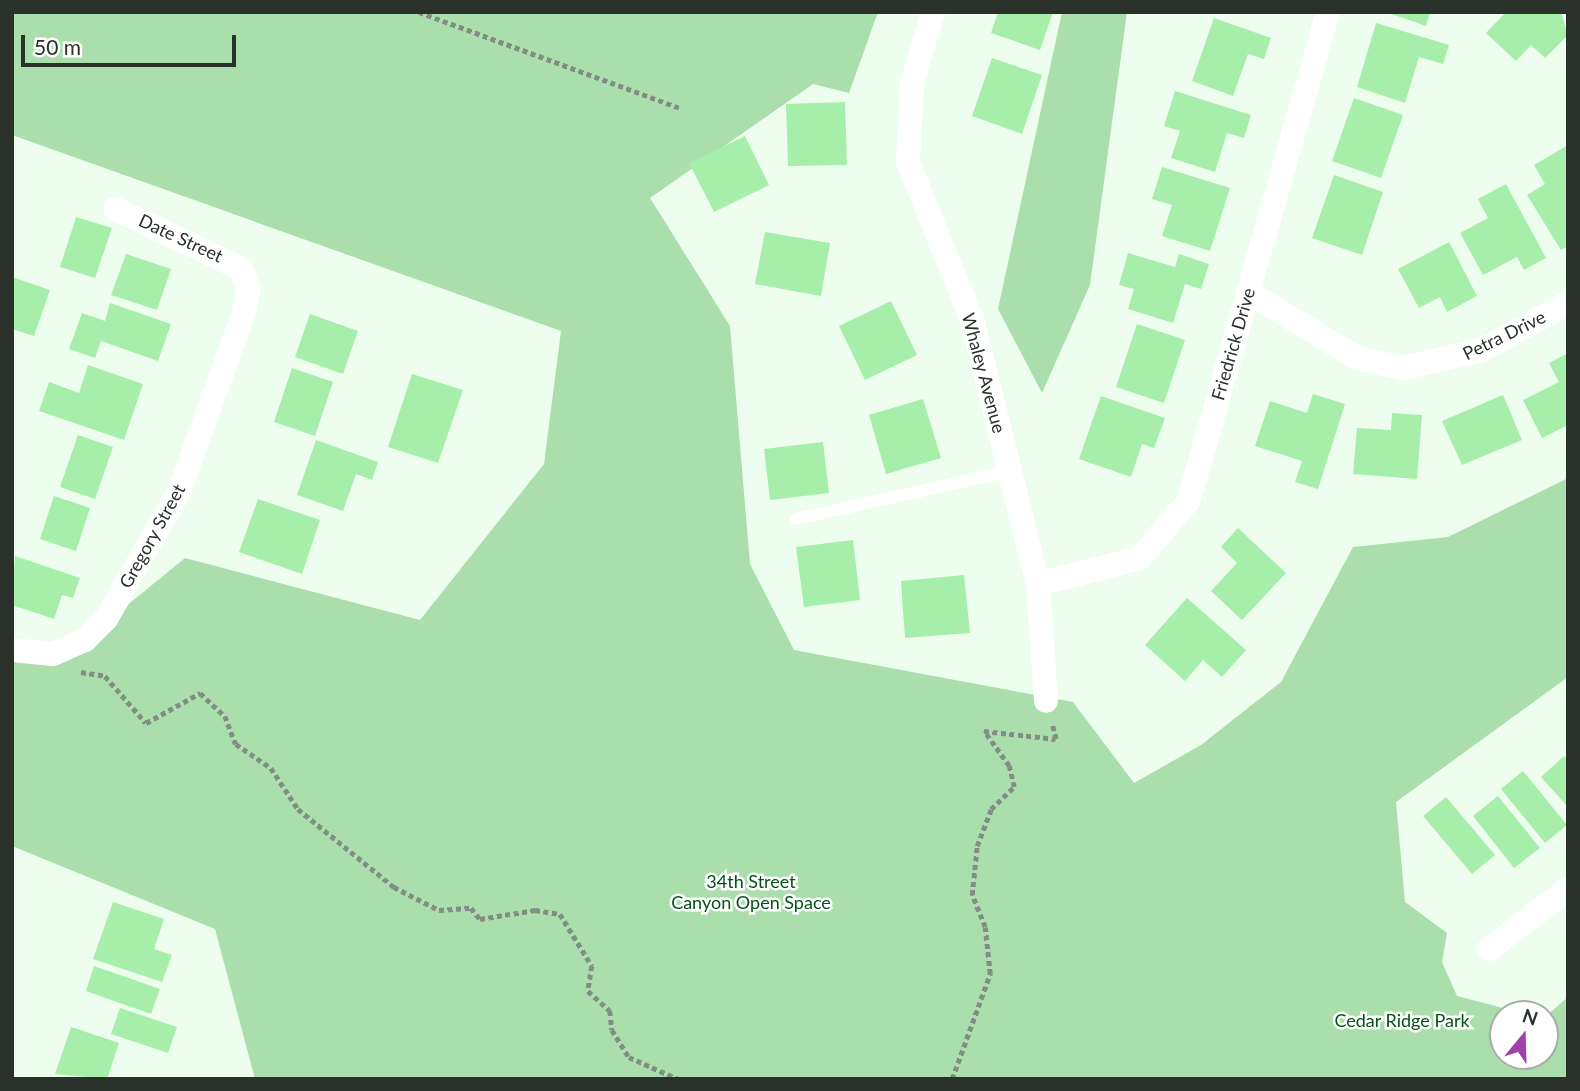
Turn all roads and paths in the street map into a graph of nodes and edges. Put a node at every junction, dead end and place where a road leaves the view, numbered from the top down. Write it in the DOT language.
graph roads {
  1 [pos="419,12"];
  2 [pos="933,12"];
  3 [pos="1328,12"];
  4 [pos="680,108"];
  5 [pos="115,209"];
  6 [pos="1248,292"];
  7 [pos="1568,303"];
  8 [pos="244,313"];
  9 [pos="1010,471"];
  10 [pos="796,519"];
  11 [pos="1038,584"];
  12 [pos="13,650"];
  13 [pos="62,650"];
  14 [pos="1046,701"];
  15 [pos="1568,888"];
  16 [pos="1489,949"];
  17 [pos="677,1079"];
  18 [pos="952,1079"];
  19 [pos="1072,1079"];
  20 [pos="1082,1079"];
  1 -- 4 [label="path"];
  2 -- 9 [label="street, Whaley Avenue"];
  3 -- 6 [label="street, Friedrick Drive"];
  5 -- 8 [label="street, Date Street"];
  6 -- 7 [label="street, Petra Drive"];
  6 -- 11 [label="street, Friedrick Drive"];
  8 -- 13 [label="street, Gregory Street"];
  9 -- 10 [label="lane"];
  9 -- 11 [label="street, Whaley Avenue"];
  11 -- 14 [label="street, Whaley Avenue"];
  12 -- 13 [label="street, Gregory Street"];
  13 -- 17 [label="path"];
  14 -- 18 [label="path"];
  15 -- 16 [label="street"];
  19 -- 20 [label="path"];
}
